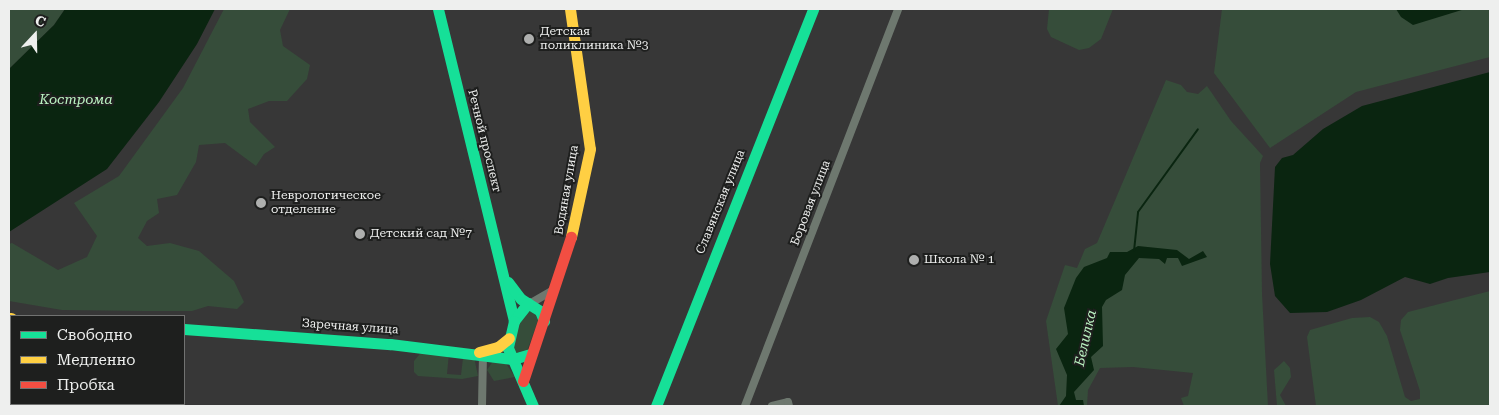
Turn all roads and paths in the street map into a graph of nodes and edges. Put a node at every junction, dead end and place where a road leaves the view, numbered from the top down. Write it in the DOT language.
graph roads {
  1 [pos="438,9"];
  2 [pos="570,9"];
  3 [pos="812,9"];
  4 [pos="898,9"];
  5 [pos="506,279"];
  6 [pos="557,286"];
  7 [pos="530,303"];
  8 [pos="544,321"];
  9 [pos="514,322"];
  10 [pos="185,329"];
  11 [pos="509,338"];
  12 [pos="479,354"];
  13 [pos="531,354"];
  14 [pos="513,359"];
  15 [pos="523,381"];
  16 [pos="788,404"];
  17 [pos="482,406"];
  18 [pos="532,406"];
  19 [pos="656,406"];
  20 [pos="745,406"];
  21 [pos="772,406"];
  1 -- 5 [label="street, Речной проспект"];
  2 -- 6 [label="street, Водяная улица"];
  3 -- 19 [label="street, Славянская улица"];
  4 -- 20 [label="street, Боровая улица"];
  5 -- 7 [label="street"];
  5 -- 9 [label="street, Речной проспект"];
  6 -- 7 [label="street"];
  6 -- 8 [label="street, Водяная улица"];
  7 -- 8 [label="street"];
  7 -- 9 [label="street"];
  8 -- 13 [label="street, Водяная улица"];
  9 -- 11 [label="street"];
  10 -- 12 [label="street, Заречная улица"];
  11 -- 12 [label="street"];
  11 -- 14 [label="street"];
  12 -- 14 [label="street, Заречная улица"];
  12 -- 17 [label="street"];
  13 -- 14 [label="street"];
  13 -- 15 [label="street, Водяная улица"];
  14 -- 15 [label="street"];
  15 -- 18 [label="street"];
  16 -- 21 [label="street"];
}
